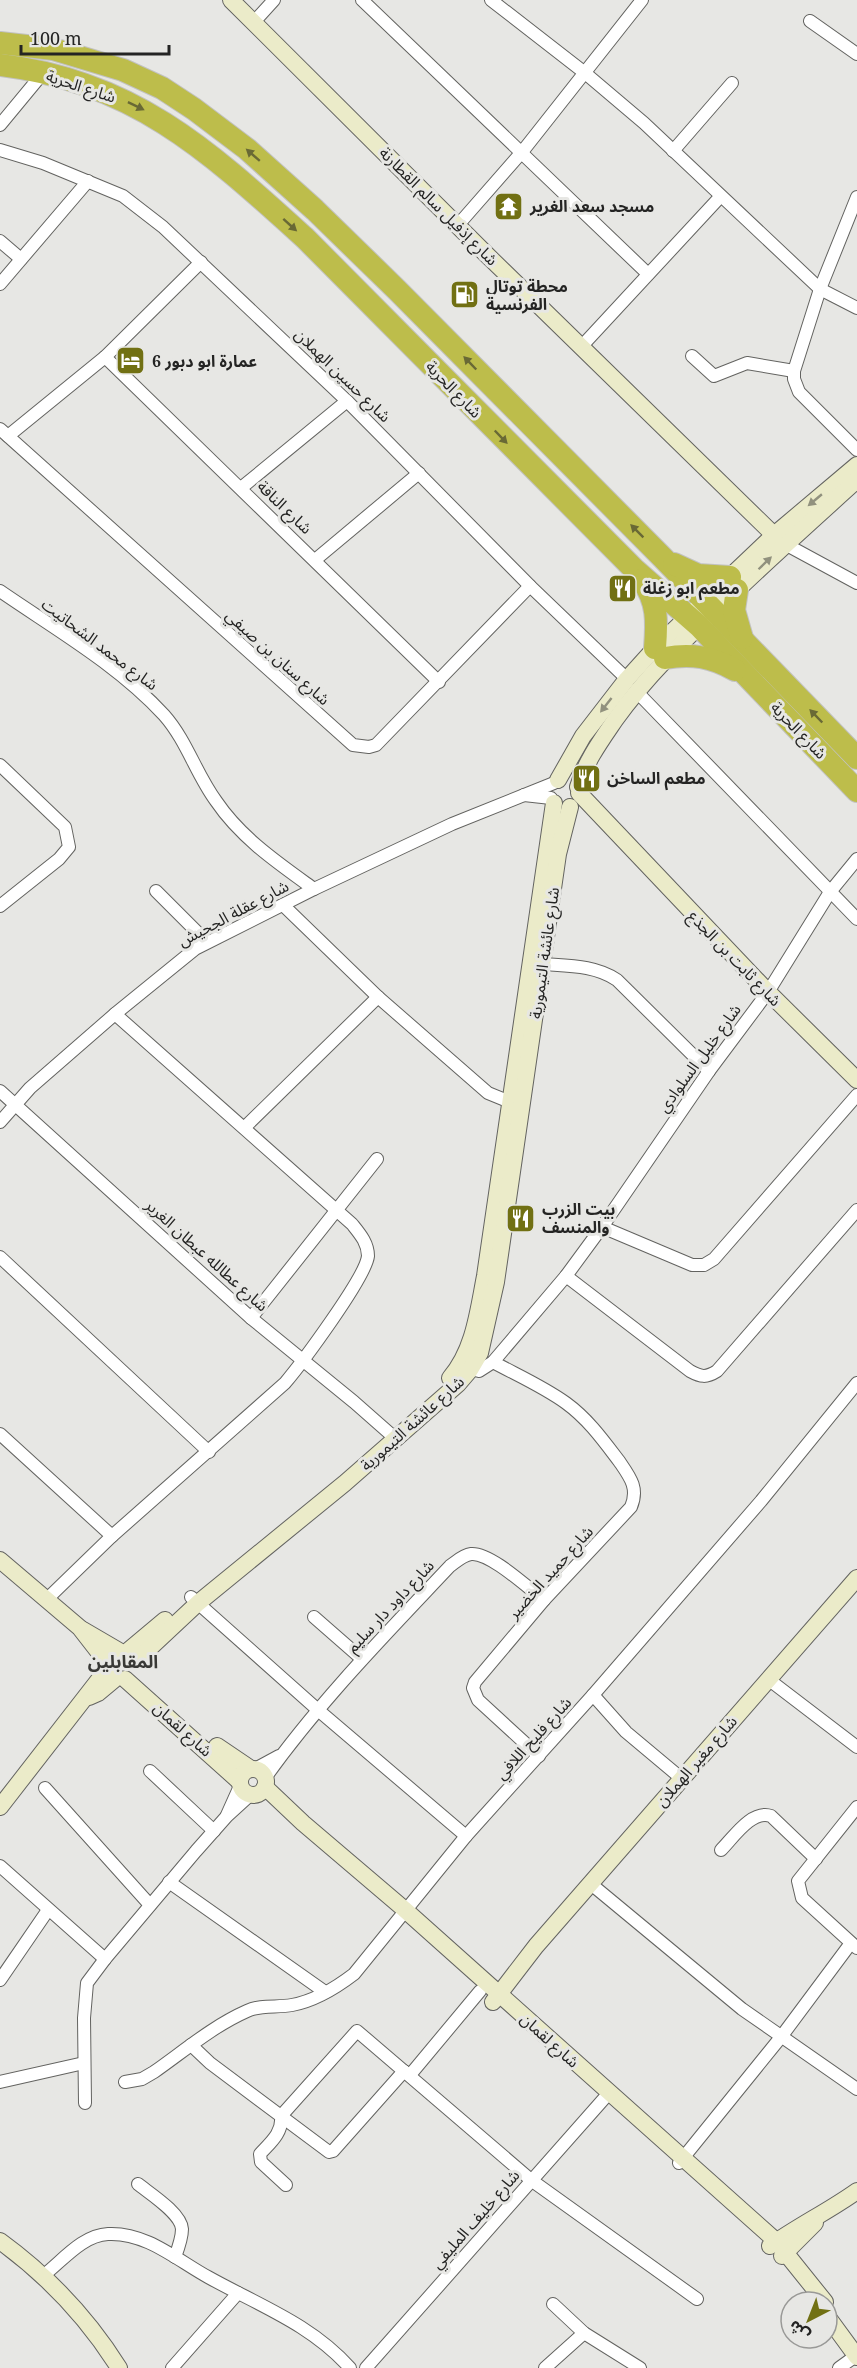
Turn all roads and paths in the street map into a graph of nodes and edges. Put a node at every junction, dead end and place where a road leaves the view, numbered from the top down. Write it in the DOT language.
graph roads {
  1 [pos="274,0"];
  2 [pos="362,0"];
  3 [pos="491,0"];
  4 [pos="642,0"];
  5 [pos="232,1"];
  6 [pos="810,21"];
  7 [pos="254,22"];
  8 [pos="0,43"];
  9 [pos="857,54"];
  10 [pos="0,65"];
  11 [pos="585,72"];
  12 [pos="43,73"];
  13 [pos="732,83"];
  14 [pos="0,125"];
  15 [pos="0,150"];
  16 [pos="522,152"];
  17 [pos="673,152"];
  18 [pos="88,181"];
  19 [pos="720,197"];
  20 [pos="857,197"];
  21 [pos="458,225"];
  22 [pos="0,241"];
  23 [pos="21,258"];
  24 [pos="201,262"];
  25 [pos="648,274"];
  26 [pos="0,284"];
  27 [pos="820,289"];
  28 [pos="857,308"];
  29 [pos="581,347"];
  30 [pos="692,356"];
  31 [pos="105,357"];
  32 [pos="794,371"];
  33 [pos="346,401"];
  34 [pos="4,432"];
  35 [pos="857,450"];
  36 [pos="857,465"];
  37 [pos="418,473"];
  38 [pos="857,480"];
  39 [pos="241,488"];
  40 [pos="780,539"];
  41 [pos="663,558"];
  42 [pos="315,560"];
  43 [pos="634,570"];
  44 [pos="857,583"];
  45 [pos="733,584"];
  46 [pos="530,586"];
  47 [pos="0,591"];
  48 [pos="701,614"];
  49 [pos="744,643"];
  50 [pos="660,653"];
  51 [pos="747,676"];
  52 [pos="439,682"];
  53 [pos="631,685"];
  54 [pos="857,758"];
  55 [pos="0,765"];
  56 [pos="857,791"];
  57 [pos="565,794"];
  58 [pos="857,859"];
  59 [pos="314,889"];
  60 [pos="156,891"];
  61 [pos="830,892"];
  62 [pos="283,905"];
  63 [pos="0,906"];
  64 [pos="857,919"];
  65 [pos="207,942"];
  66 [pos="542,964"];
  67 [pos="768,992"];
  68 [pos="378,997"];
  69 [pos="115,1014"];
  70 [pos="709,1071"];
  71 [pos="855,1080"];
  72 [pos="0,1091"];
  73 [pos="857,1095"];
  74 [pos="510,1102"];
  75 [pos="16,1104"];
  76 [pos="0,1122"];
  77 [pos="245,1127"];
  78 [pos="377,1159"];
  79 [pos="338,1210"];
  80 [pos="857,1210"];
  81 [pos="602,1227"];
  82 [pos="0,1257"];
  83 [pos="566,1276"];
  84 [pos="251,1318"];
  85 [pos="303,1362"];
  86 [pos="494,1362"];
  87 [pos="465,1368"];
  88 [pos="857,1383"];
  89 [pos="0,1434"];
  90 [pos="392,1436"];
  91 [pos="209,1452"];
  92 [pos="112,1536"];
  93 [pos="0,1560"];
  94 [pos="857,1578"];
  95 [pos="46,1600"];
  96 [pos="195,1600"];
  97 [pos="544,1600"];
  98 [pos="314,1617"];
  99 [pos="362,1659"];
  100 [pos="122,1665"];
  101 [pos="768,1679"];
  102 [pos="593,1695"];
  103 [pos="318,1710"];
  104 [pos="857,1747"];
  105 [pos="539,1756"];
  106 [pos="150,1771"];
  107 [pos="681,1778"];
  108 [pos="253,1782"];
  109 [pos="45,1788"];
  110 [pos="0,1807"];
  111 [pos="857,1807"];
  112 [pos="214,1831"];
  113 [pos="466,1836"];
  114 [pos="721,1850"];
  115 [pos="816,1858"];
  116 [pos="0,1866"];
  117 [pos="169,1882"];
  118 [pos="591,1884"];
  119 [pos="150,1905"];
  120 [pos="48,1910"];
  121 [pos="401,1913"];
  122 [pos="854,1946"];
  123 [pos="105,1959"];
  124 [pos="0,1980"];
  125 [pos="325,1992"];
  126 [pos="489,1994"];
  127 [pos="781,2037"];
  128 [pos="191,2045"];
  129 [pos="84,2063"];
  130 [pos="407,2073"];
  131 [pos="0,2082"];
  132 [pos="125,2082"];
  133 [pos="857,2090"];
  134 [pos="607,2096"];
  135 [pos="85,2103"];
  136 [pos="281,2116"];
  137 [pos="681,2160"];
  138 [pos="531,2180"];
  139 [pos="138,2184"];
  140 [pos="286,2185"];
  141 [pos="857,2191"];
  142 [pos="0,2241"];
  143 [pos="779,2249"];
  144 [pos="175,2257"];
  145 [pos="44,2275"];
  146 [pos="808,2290"];
  147 [pos="815,2290"];
  148 [pos="238,2293"];
  149 [pos="697,2299"];
  150 [pos="553,2304"];
  151 [pos="839,2324"];
  152 [pos="839,2331"];
  153 [pos="584,2333"];
  154 [pos="857,2353"];
  155 [pos="119,2368"];
  156 [pos="172,2368"];
  157 [pos="350,2368"];
  158 [pos="366,2368"];
  159 [pos="545,2368"];
  160 [pos="640,2368"];
  161 [pos="839,2368"];
  1 -- 7 [label="street"];
  2 -- 16 [label="street"];
  3 -- 11 [label="street"];
  4 -- 11 [label="street"];
  5 -- 7 [label="street, شارع إذفيل سالم القطارنة"];
  6 -- 9 [label="street"];
  7 -- 21 [label="street, شارع إذفيل سالم القطارنة"];
  41 -- 8 [label="highway, شارع الحرية, one-way"];
  10 -- 12 [label="highway, شارع الحرية"];
  11 -- 16 [label="street"];
  11 -- 17 [label="street"];
  12 -- 14 [label="street"];
  12 -- 43 [label="highway, شارع الحرية, one-way"];
  13 -- 17 [label="street"];
  15 -- 18 [label="street, شارع حسين الهملان"];
  16 -- 21 [label="street"];
  16 -- 25 [label="street"];
  17 -- 19 [label="street"];
  18 -- 23 [label="street"];
  18 -- 24 [label="street, شارع حسين الهملان"];
  19 -- 25 [label="street"];
  19 -- 27 [label="street"];
  20 -- 27 [label="street"];
  21 -- 29 [label="street, شارع إذفيل سالم القطارنة"];
  22 -- 23 [label="street"];
  23 -- 26 [label="street"];
  24 -- 31 [label="street"];
  24 -- 33 [label="street, شارع حسين الهملان"];
  25 -- 29 [label="street"];
  27 -- 28 [label="street"];
  27 -- 32 [label="street"];
  29 -- 40 [label="street, شارع إذفيل سالم القطارنة"];
  30 -- 32 [label="street"];
  31 -- 34 [label="street"];
  31 -- 39 [label="street, شارع الناقة"];
  32 -- 35 [label="street"];
  33 -- 37 [label="street, شارع حسين الهملان"];
  33 -- 39 [label="street"];
  34 -- 52 [label="street, شارع سنان بن صيفي"];
  36 -- 40 [label="street, one-way"];
  37 -- 42 [label="street"];
  37 -- 46 [label="street, شارع حسين الهملان"];
  38 -- 40 [label="street"];
  39 -- 42 [label="street, شارع الناقة"];
  40 -- 44 [label="street"];
  40 -- 45 [label="street"];
  41 -- 45 [label="highway"];
  41 -- 48 [label="highway, شارع الحرية"];
  42 -- 52 [label="street, شارع الناقة"];
  43 -- 48 [label="highway, شارع الحرية"];
  43 -- 50 [label="highway"];
  45 -- 48 [label="street"];
  45 -- 49 [label="highway"];
  46 -- 52 [label="street, شارع سنان بن صيفي"];
  46 -- 53 [label="street, شارع حسين الهملان"];
  47 -- 59 [label="street, شارع محمد الشحاتيت"];
  48 -- 49 [label="highway, شارع الحرية"];
  48 -- 50 [label="street"];
  48 -- 51 [label="highway, شارع الحرية"];
  54 -- 49 [label="highway, شارع الحرية, one-way"];
  50 -- 51 [label="highway"];
  50 -- 53 [label="street"];
  51 -- 56 [label="highway, شارع الحرية"];
  53 -- 57 [label="street"];
  53 -- 61 [label="street, شارع حسين الهملان"];
  55 -- 63 [label="street"];
  57 -- 59 [label="street, شارع عقلة الجحيش"];
  57 -- 66 [label="street, شارع عائشة التيمورية"];
  57 -- 67 [label="street, شارع ثابت بن الجذع"];
  57 -- 74 [label="street, شارع عائشة التيمورية"];
  58 -- 61 [label="street, شارع خليل السلوادي"];
  59 -- 62 [label="street, شارع عقلة الجحيش"];
  60 -- 65 [label="street"];
  61 -- 64 [label="street, شارع حسين الهملان"];
  61 -- 67 [label="street, شارع خليل السلوادي"];
  62 -- 65 [label="street, شارع عقلة الجحيش"];
  62 -- 68 [label="street"];
  65 -- 69 [label="street, شارع عقلة الجحيش"];
  66 -- 70 [label="street"];
  66 -- 87 [label="street, شارع عائشة التيمورية"];
  67 -- 70 [label="street, شارع خليل السلوادي"];
  67 -- 71 [label="street, شارع ثابت بن الجذع"];
  68 -- 74 [label="street"];
  68 -- 77 [label="street"];
  69 -- 75 [label="street, شارع عقلة الجحيش"];
  69 -- 77 [label="street"];
  70 -- 81 [label="street, شارع خليل السلوادي"];
  72 -- 75 [label="street, شارع عطالله عبطان الغرير"];
  73 -- 81 [label="street"];
  74 -- 87 [label="street, شارع عائشة التيمورية"];
  75 -- 76 [label="street, شارع عقلة الجحيش"];
  75 -- 84 [label="street, شارع عطالله عبطان الغرير"];
  77 -- 79 [label="street"];
  78 -- 79 [label="street"];
  79 -- 84 [label="street"];
  79 -- 85 [label="street"];
  80 -- 83 [label="street"];
  81 -- 83 [label="street, شارع خليل السلوادي"];
  82 -- 91 [label="street"];
  83 -- 86 [label="street, شارع خليل السلوادي"];
  84 -- 85 [label="street, شارع عطالله عبطان الغرير"];
  85 -- 90 [label="street, شارع عطالله عبطان الغرير"];
  85 -- 91 [label="street"];
  86 -- 87 [label="street"];
  86 -- 97 [label="street, شارع حميد الخضير"];
  87 -- 90 [label="street, شارع عائشة التيمورية"];
  88 -- 102 [label="street, شارع فليح اللافي"];
  89 -- 92 [label="street"];
  90 -- 96 [label="street, شارع عائشة التيمورية"];
  91 -- 92 [label="street"];
  92 -- 95 [label="street"];
  93 -- 95 [label="street, شارع لقمان"];
  94 -- 101 [label="street, شارع مغير الهملان"];
  95 -- 100 [label="street, شارع لقمان"];
  96 -- 100 [label="street, شارع عائشة التيمورية"];
  96 -- 103 [label="street"];
  97 -- 99 [label="street, شارع داود دار سليم"];
  97 -- 105 [label="street, شارع حميد الخضير"];
  98 -- 99 [label="street"];
  99 -- 103 [label="street, شارع داود دار سليم"];
  100 -- 108 [label="street, شارع لقمان"];
  100 -- 110 [label="street, شارع عائشة التيمورية"];
  101 -- 104 [label="street"];
  101 -- 107 [label="street, شارع مغير الهملان"];
  102 -- 105 [label="street, شارع فليح اللافي"];
  102 -- 107 [label="street"];
  103 -- 108 [label="street, شارع داود دار سليم"];
  103 -- 113 [label="street"];
  105 -- 113 [label="street, شارع فليح اللافي"];
  106 -- 112 [label="street"];
  107 -- 118 [label="street, شارع مغير الهملان"];
  108 -- 112 [label="street, شارع داود دار سليم"];
  108 -- 121 [label="street, شارع لقمان"];
  109 -- 119 [label="street"];
  111 -- 115 [label="street"];
  112 -- 117 [label="street, شارع داود دار سليم"];
  113 -- 121 [label="street, شارع فليح اللافي"];
  114 -- 115 [label="street"];
  115 -- 122 [label="street"];
  116 -- 120 [label="street"];
  117 -- 119 [label="street, شارع داود دار سليم"];
  117 -- 125 [label="street"];
  118 -- 126 [label="street, شارع مغير الهملان"];
  118 -- 127 [label="street"];
  119 -- 123 [label="street, شارع داود دار سليم"];
  120 -- 123 [label="street"];
  120 -- 124 [label="street"];
  121 -- 125 [label="street, شارع فليح اللافي"];
  121 -- 126 [label="street, شارع لقمان"];
  122 -- 127 [label="street"];
  123 -- 129 [label="street, شارع داود دار سليم"];
  125 -- 128 [label="street, شارع فليح اللافي"];
  126 -- 130 [label="street"];
  126 -- 134 [label="street, شارع لقمان"];
  127 -- 133 [label="street"];
  127 -- 137 [label="street"];
  128 -- 132 [label="street, شارع فليح اللافي"];
  128 -- 136 [label="street"];
  129 -- 131 [label="street"];
  129 -- 135 [label="street, شارع داود دار سليم"];
  130 -- 136 [label="street"];
  130 -- 136 [label="street"];
  130 -- 138 [label="street"];
  134 -- 137 [label="street, شارع لقمان"];
  134 -- 138 [label="street, شارع خليف المليفي"];
  136 -- 140 [label="street"];
  137 -- 143 [label="street, شارع لقمان"];
  138 -- 149 [label="street"];
  138 -- 158 [label="street, شارع خليف المليفي"];
  139 -- 144 [label="street"];
  141 -- 143 [label="street"];
  142 -- 145 [label="street"];
  143 -- 146 [label="street, شارع لقمان"];
  143 -- 147 [label="street, شارع لقمان"];
  144 -- 145 [label="street"];
  144 -- 148 [label="street"];
  145 -- 155 [label="street"];
  148 -- 156 [label="street"];
  148 -- 157 [label="street"];
  150 -- 153 [label="street"];
  151 -- 154 [label="street, شارع لقمان"];
  152 -- 154 [label="street"];
  153 -- 159 [label="street"];
  153 -- 160 [label="street"];
  154 -- 161 [label="street"];
}
